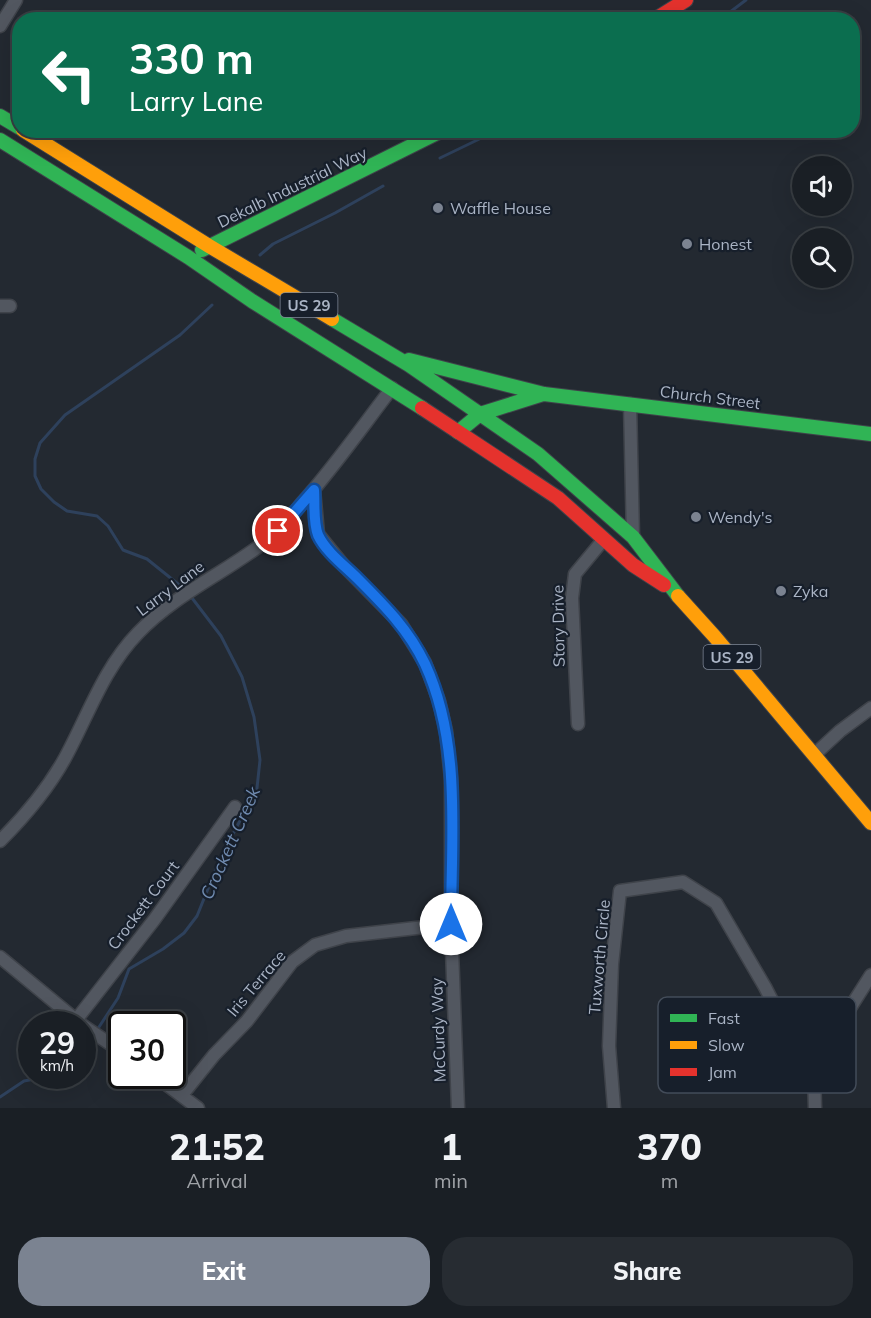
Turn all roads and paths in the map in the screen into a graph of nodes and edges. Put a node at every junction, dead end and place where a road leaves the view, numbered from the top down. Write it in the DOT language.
graph roads {
  1 [pos="16,0"];
  2 [pos="686,0"];
  3 [pos="667,12"];
  4 [pos="0,26"];
  5 [pos="35,138"];
  6 [pos="428,138"];
  7 [pos="0,140"];
  8 [pos="209,246"];
  9 [pos="188,257"];
  10 [pos="391,354"];
  11 [pos="392,388"];
  12 [pos="544,394"];
  13 [pos="630,404"];
  14 [pos="480,414"];
  15 [pos="458,432"];
  16 [pos="871,434"];
  17 [pos="314,490"];
  18 [pos="633,537"];
  19 [pos="604,539"];
  20 [pos="674,592"];
  21 [pos="871,708"];
  22 [pos="578,724"];
  23 [pos="814,755"];
  24 [pos="235,807"];
  25 [pos="871,823"];
  26 [pos="0,841"];
  27 [pos="451,924"];
  28 [pos="0,957"];
  29 [pos="871,975"];
  30 [pos="770,997"];
  31 [pos="856,999"];
  32 [pos="65,1011"];
  33 [pos="89,1011"];
  34 [pos="173,1089"];
  35 [pos="815,1093"];
  36 [pos="182,1095"];
  37 [pos="198,1108"];
  38 [pos="458,1108"];
  39 [pos="614,1108"];
  40 [pos="815,1108"];
  1 -- 4 [label="street"];
  2 -- 3 [label="main road"];
  5 -- 8 [label="main road, US 29"];
  6 -- 8 [label="main road, Dekalb Industrial Way"];
  7 -- 9 [label="main road, US 29"];
  8 -- 9 [label="main road, Dekalb Industrial Way"];
  8 -- 10 [label="main road, US 29"];
  9 -- 11 [label="main road, US 29"];
  10 -- 12 [label="main road, Church Street"];
  10 -- 14 [label="main road, US 29"];
  11 -- 15 [label="main road, US 29"];
  11 -- 17 [label="street, Larry Lane"];
  12 -- 13 [label="main road, Church Street"];
  12 -- 14 [label="main road, Church Street"];
  13 -- 16 [label="main road, Church Street"];
  13 -- 18 [label="street"];
  14 -- 15 [label="main road, Church Street"];
  14 -- 18 [label="main road, US 29"];
  15 -- 19 [label="main road, US 29"];
  17 -- 26 [label="street, Larry Lane"];
  17 -- 27 [label="street, McCurdy Way"];
  18 -- 20 [label="main road, US 29"];
  19 -- 20 [label="main road, US 29"];
  19 -- 22 [label="street, Story Drive"];
  20 -- 23 [label="main road, US 29"];
  21 -- 23 [label="street"];
  23 -- 25 [label="main road, US 29"];
  24 -- 33 [label="street, Crockett Court"];
  27 -- 36 [label="street, Iris Terrace"];
  27 -- 38 [label="street, McCurdy Way"];
  28 -- 32 [label="street"];
  29 -- 31 [label="street"];
  30 -- 39 [label="street, Tuxworth Circle"];
  34 -- 36 [label="street"];
  35 -- 40 [label="street"];
  36 -- 37 [label="street"];
}
